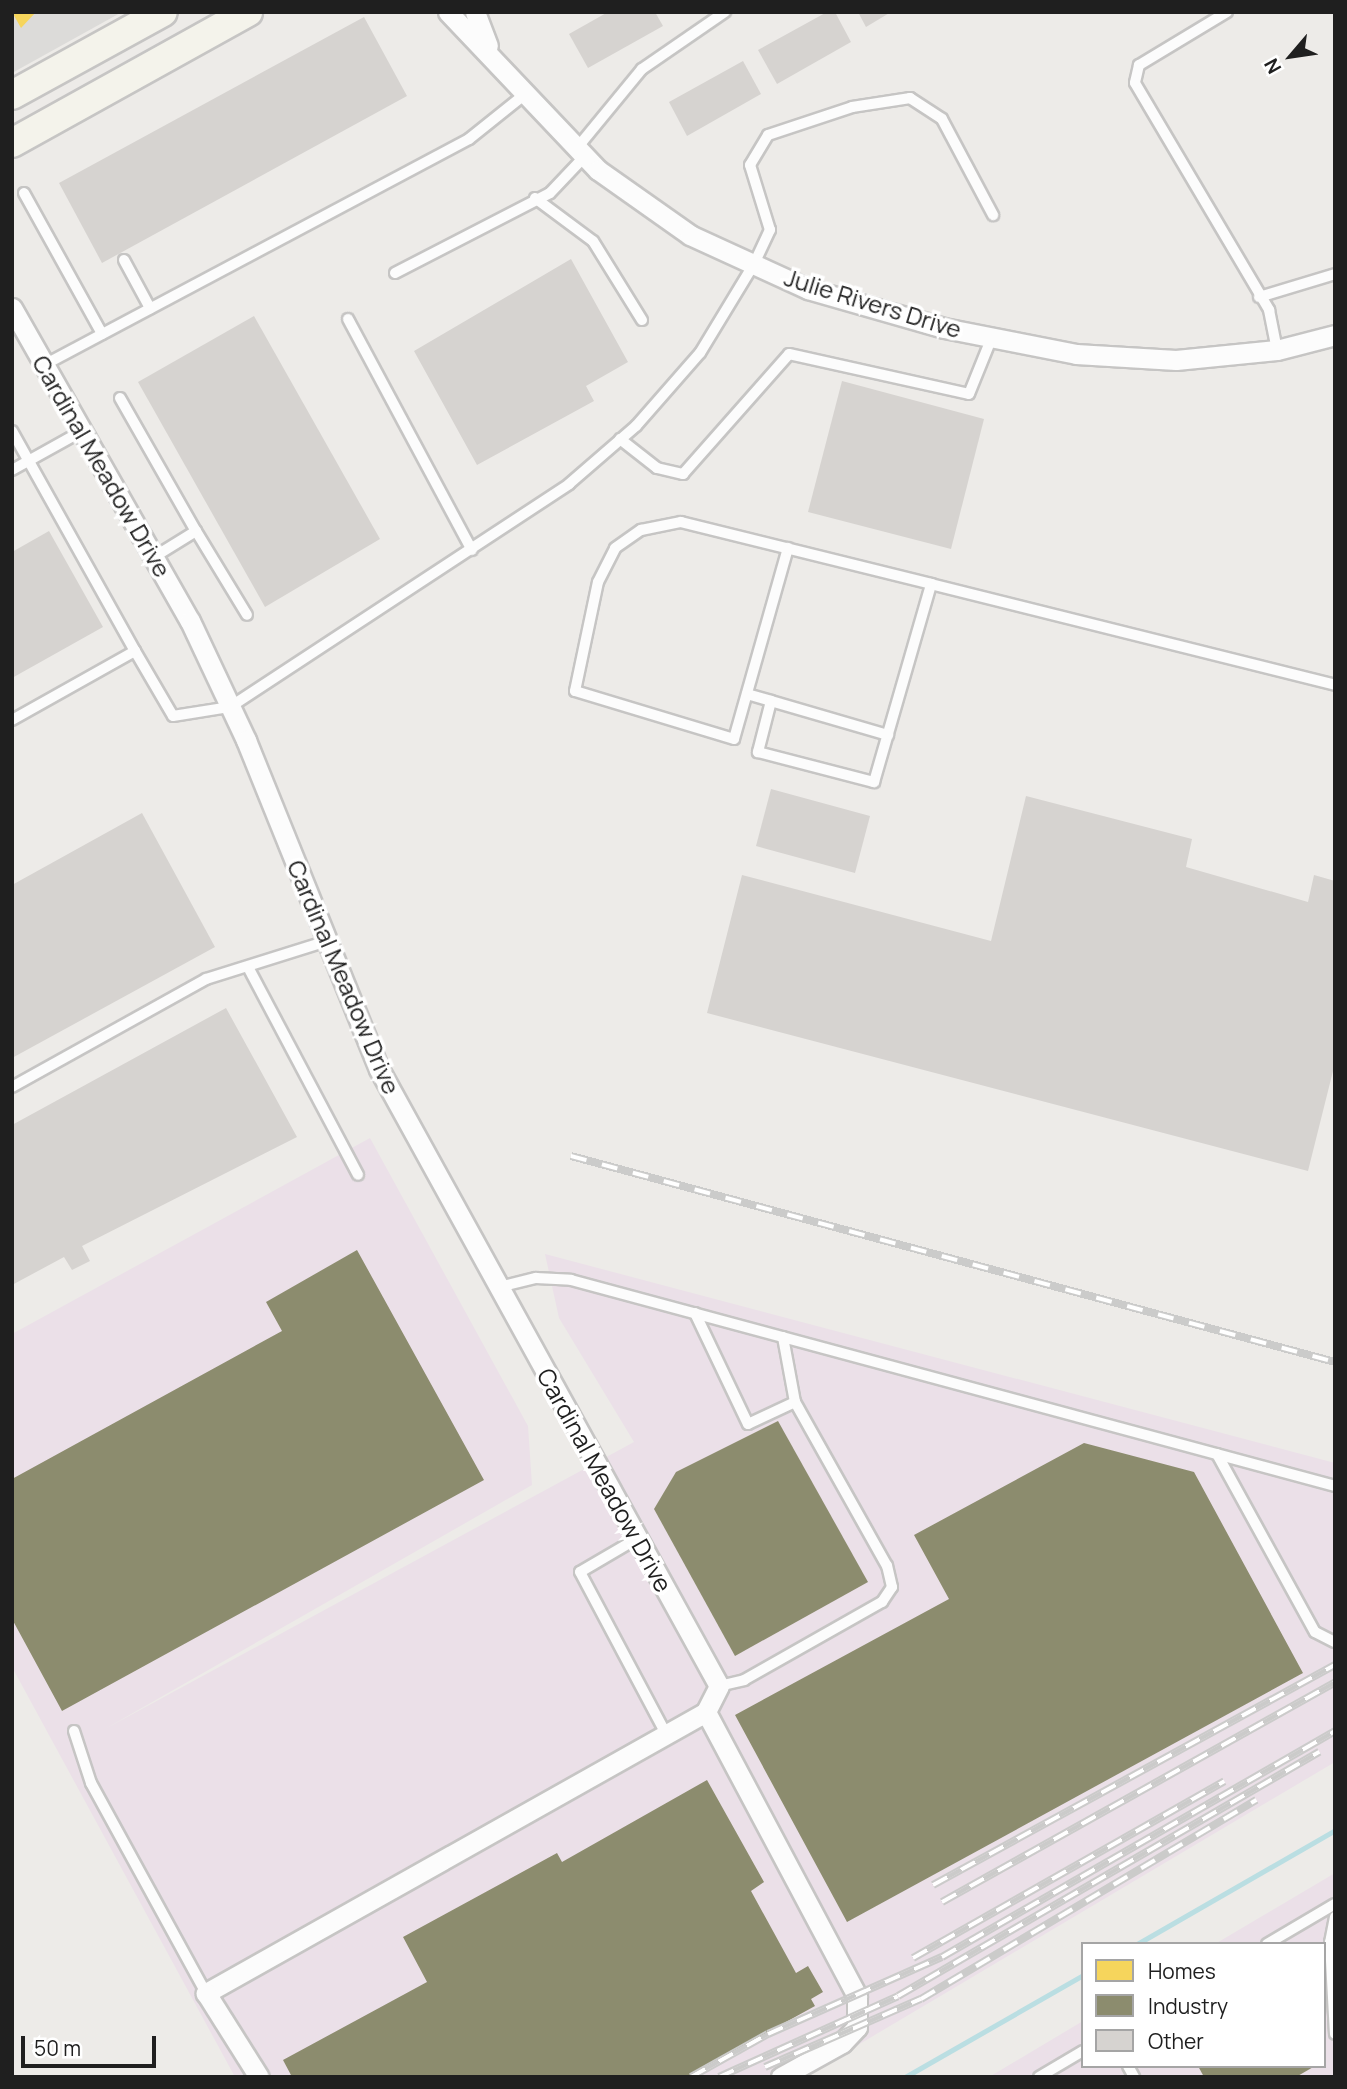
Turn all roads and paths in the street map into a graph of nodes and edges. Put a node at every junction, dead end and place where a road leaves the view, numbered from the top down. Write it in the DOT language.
graph roads {
  1 [pos="248,12"];
  2 [pos="448,12"];
  3 [pos="475,12"];
  4 [pos="725,12"];
  5 [pos="162,13"];
  6 [pos="1229,13"];
  7 [pos="182,49"];
  8 [pos="490,50"];
  9 [pos="12,95"];
  10 [pos="524,95"];
  11 [pos="12,143"];
  12 [pos="581,152"];
  13 [pos="24,193"];
  14 [pos="536,198"];
  15 [pos="993,215"];
  16 [pos="124,260"];
  17 [pos="754,264"];
  18 [pos="395,273"];
  19 [pos="1335,274"];
  20 [pos="1259,297"];
  21 [pos="12,308"];
  22 [pos="150,308"];
  23 [pos="348,319"];
  24 [pos="642,320"];
  25 [pos="102,334"];
  26 [pos="1335,335"];
  27 [pos="992,337"];
  28 [pos="1277,350"];
  29 [pos="44,365"];
  30 [pos="120,398"];
  31 [pos="12,431"];
  32 [pos="82,431"];
  33 [pos="620,439"];
  34 [pos="29,460"];
  35 [pos="12,470"];
  36 [pos="196,531"];
  37 [pos="788,548"];
  38 [pos="472,550"];
  39 [pos="154,557"];
  40 [pos="931,584"];
  41 [pos="247,615"];
  42 [pos="135,651"];
  43 [pos="1335,685"];
  44 [pos="747,694"];
  45 [pos="771,701"];
  46 [pos="230,707"];
  47 [pos="12,720"];
  48 [pos="888,735"];
  49 [pos="327,941"];
  50 [pos="248,967"];
  51 [pos="12,1087"];
  52 [pos="358,1175"];
  53 [pos="499,1287"];
  54 [pos="695,1313"];
  55 [pos="783,1337"];
  56 [pos="795,1402"];
  57 [pos="1217,1454"];
  58 [pos="1335,1486"];
  59 [pos="638,1538"];
  60 [pos="1335,1642"];
  61 [pos="719,1686"];
  62 [pos="706,1712"];
  63 [pos="74,1731"];
  64 [pos="666,1734"];
  65 [pos="1335,1904"];
  66 [pos="1335,1917"];
  67 [pos="1270,1942"];
  68 [pos="206,1993"];
  69 [pos="1335,2034"];
  70 [pos="1081,2052"];
  71 [pos="259,2077"];
  72 [pos="780,2077"];
  73 [pos="1039,2077"];
  1 -- 7 [label="main road"];
  2 -- 8 [label="street, Julie Rivers Drive"];
  3 -- 8 [label="street, Julie Rivers Drive"];
  4 -- 12 [label="lane"];
  5 -- 7 [label="main road"];
  5 -- 9 [label="main road"];
  6 -- 20 [label="lane"];
  7 -- 11 [label="main road"];
  8 -- 10 [label="street, Julie Rivers Drive"];
  10 -- 12 [label="street, Julie Rivers Drive"];
  10 -- 22 [label="lane"];
  12 -- 14 [label="lane"];
  12 -- 17 [label="street, Julie Rivers Drive"];
  13 -- 25 [label="lane"];
  14 -- 18 [label="lane"];
  14 -- 24 [label="lane"];
  15 -- 17 [label="lane"];
  16 -- 22 [label="lane"];
  17 -- 27 [label="street, Julie Rivers Drive"];
  17 -- 33 [label="lane"];
  19 -- 20 [label="lane"];
  20 -- 28 [label="lane"];
  21 -- 29 [label="street, Cardinal Meadow Drive"];
  22 -- 25 [label="lane"];
  23 -- 38 [label="lane"];
  25 -- 29 [label="lane"];
  26 -- 28 [label="street, Julie Rivers Drive"];
  27 -- 28 [label="street, Julie Rivers Drive"];
  27 -- 33 [label="lane"];
  29 -- 32 [label="street, Cardinal Meadow Drive"];
  30 -- 36 [label="lane"];
  31 -- 34 [label="lane"];
  32 -- 34 [label="lane"];
  32 -- 39 [label="street, Cardinal Meadow Drive"];
  33 -- 38 [label="lane"];
  34 -- 35 [label="lane"];
  34 -- 42 [label="lane"];
  36 -- 39 [label="lane"];
  36 -- 41 [label="lane"];
  37 -- 40 [label="lane"];
  37 -- 44 [label="lane"];
  37 -- 44 [label="lane"];
  38 -- 46 [label="lane"];
  39 -- 46 [label="street, Cardinal Meadow Drive"];
  40 -- 43 [label="lane"];
  40 -- 48 [label="lane"];
  42 -- 46 [label="lane"];
  42 -- 47 [label="lane"];
  44 -- 45 [label="lane"];
  45 -- 48 [label="lane"];
  45 -- 48 [label="lane"];
  46 -- 49 [label="street, Cardinal Meadow Drive"];
  49 -- 50 [label="lane"];
  49 -- 53 [label="street, Cardinal Meadow Drive"];
  50 -- 51 [label="lane"];
  50 -- 52 [label="lane"];
  53 -- 54 [label="lane"];
  53 -- 59 [label="street, Cardinal Meadow Drive"];
  54 -- 55 [label="lane"];
  54 -- 56 [label="lane"];
  55 -- 56 [label="lane"];
  55 -- 57 [label="lane"];
  56 -- 61 [label="lane"];
  57 -- 58 [label="lane"];
  57 -- 60 [label="lane"];
  59 -- 61 [label="street, Cardinal Meadow Drive"];
  59 -- 64 [label="lane"];
  61 -- 62 [label="street"];
  62 -- 64 [label="street"];
  62 -- 72 [label="street"];
  63 -- 68 [label="lane"];
  64 -- 68 [label="street"];
  65 -- 67 [label="lane"];
  66 -- 69 [label="lane"];
  68 -- 71 [label="street"];
  70 -- 73 [label="lane"];
}
